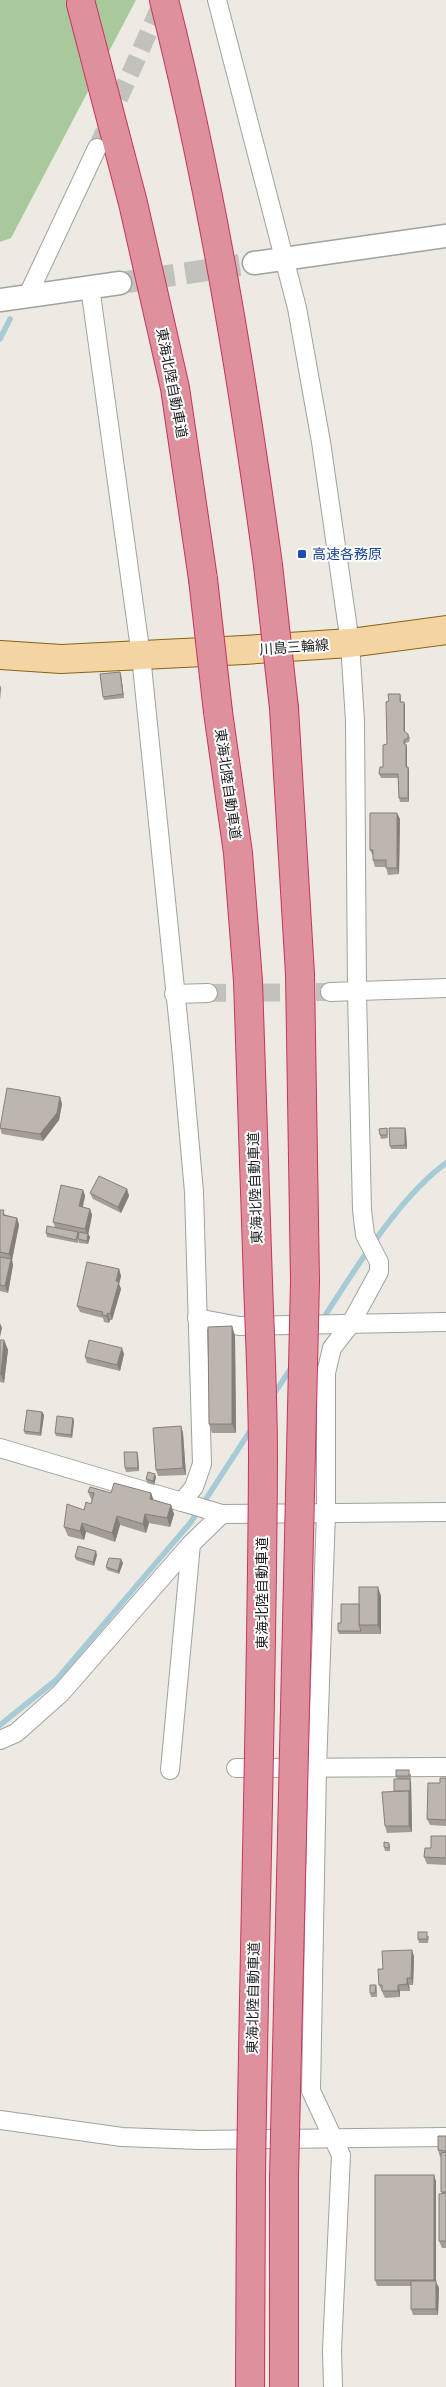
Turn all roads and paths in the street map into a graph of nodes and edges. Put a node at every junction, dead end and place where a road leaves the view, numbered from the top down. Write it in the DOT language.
graph roads {
  1 [pos="164,0"];
  2 [pos="217,0"];
  3 [pos="82,4"];
  4 [pos="96,148"];
  5 [pos="446,236"];
  6 [pos="284,258"];
  7 [pos="254,263"];
  8 [pos="120,283"];
  9 [pos="90,287"];
  10 [pos="27,297"];
  11 [pos="0,300"];
  12 [pos="446,630"];
  13 [pos="350,642"];
  14 [pos="0,655"];
  15 [pos="141,656"];
  16 [pos="446,988"];
  17 [pos="330,992"];
  18 [pos="357,992"];
  19 [pos="208,993"];
  20 [pos="174,994"];
  21 [pos="196,1318"];
  22 [pos="446,1322"];
  23 [pos="343,1325"];
  24 [pos="0,1448"];
  25 [pos="187,1503"];
  26 [pos="446,1512"];
  27 [pos="219,1513"];
  28 [pos="326,1514"];
  29 [pos="191,1544"];
  30 [pos="0,1740"];
  31 [pos="446,1767"];
  32 [pos="236,1768"];
  33 [pos="317,1768"];
  34 [pos="170,1770"];
  35 [pos="0,2120"];
  36 [pos="446,2137"];
  37 [pos="333,2138"];
  38 [pos="250,2387"];
  39 [pos="284,2387"];
  40 [pos="333,2387"];
  1 -- 39 [label="highway, bridge"];
  2 -- 6 [label="street"];
  3 -- 38 [label="highway, 東海北陸自動車道, bridge"];
  4 -- 10 [label="street"];
  5 -- 6 [label="street"];
  6 -- 7 [label="street"];
  6 -- 13 [label="street"];
  8 -- 9 [label="street"];
  9 -- 10 [label="street"];
  9 -- 15 [label="street"];
  10 -- 11 [label="street"];
  12 -- 13 [label="main road, 川島三輪線"];
  13 -- 15 [label="main road, 川島三輪線"];
  13 -- 18 [label="street"];
  14 -- 15 [label="main road, 川島三輪線"];
  15 -- 20 [label="street"];
  16 -- 18 [label="street"];
  17 -- 18 [label="street"];
  18 -- 23 [label="street"];
  19 -- 20 [label="street"];
  20 -- 21 [label="street"];
  21 -- 23 [label="street"];
  21 -- 25 [label="street"];
  22 -- 23 [label="street"];
  23 -- 28 [label="street"];
  24 -- 25 [label="street"];
  25 -- 27 [label="street"];
  26 -- 28 [label="street"];
  27 -- 28 [label="street"];
  27 -- 29 [label="street"];
  28 -- 33 [label="street"];
  29 -- 30 [label="street"];
  29 -- 34 [label="street"];
  31 -- 33 [label="street"];
  32 -- 33 [label="street"];
  33 -- 37 [label="street"];
  35 -- 37 [label="street"];
  36 -- 37 [label="street"];
  37 -- 40 [label="street"];
}
